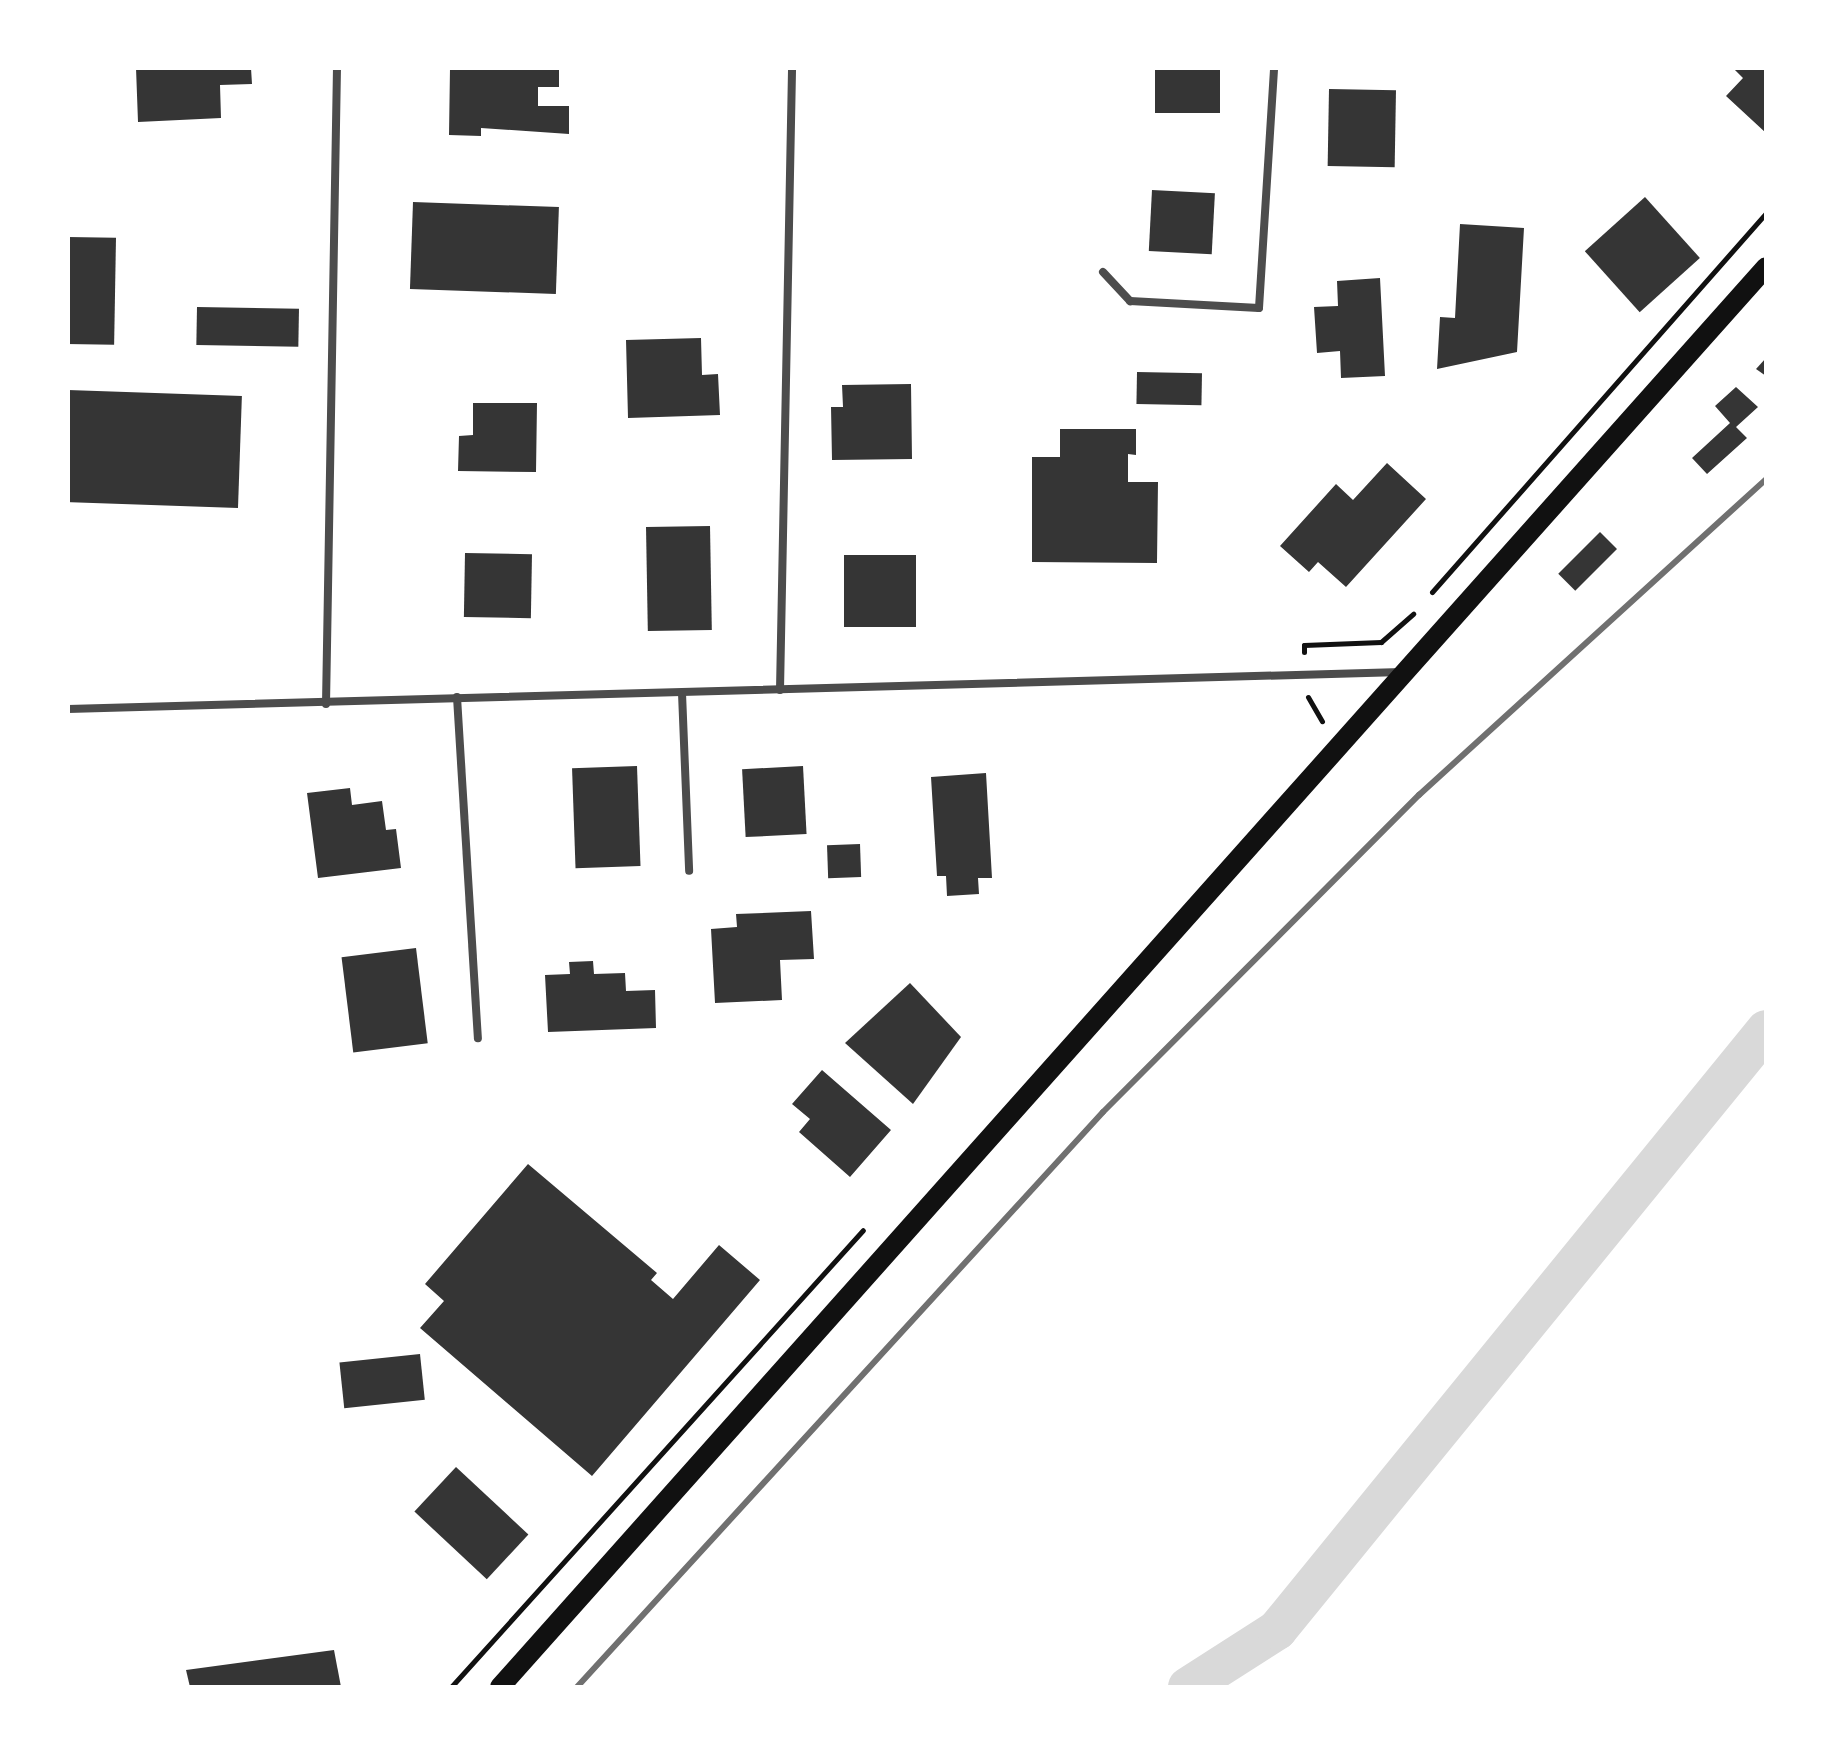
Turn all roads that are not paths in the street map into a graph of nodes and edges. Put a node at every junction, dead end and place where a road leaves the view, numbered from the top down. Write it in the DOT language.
graph roads {
  1 [pos="337,68"];
  2 [pos="792,68"];
  3 [pos="1274,68"];
  4 [pos="1766,267"];
  5 [pos="1103,272"];
  6 [pos="1405,672"];
  7 [pos="780,690"];
  8 [pos="682,693"];
  9 [pos="457,697"];
  10 [pos="326,704"];
  11 [pos="68,709"];
  12 [pos="689,871"];
  13 [pos="478,1038"];
  14 [pos="500,1687"];
  1 -- 10 [label="street"];
  2 -- 7 [label="street"];
  3 -- 5 [label="street"];
  4 -- 6 [label="main road"];
  6 -- 7 [label="street"];
  6 -- 14 [label="main road"];
  7 -- 8 [label="street"];
  8 -- 9 [label="street"];
  8 -- 12 [label="street"];
  9 -- 10 [label="street"];
  9 -- 13 [label="street"];
  10 -- 11 [label="street"];
}
